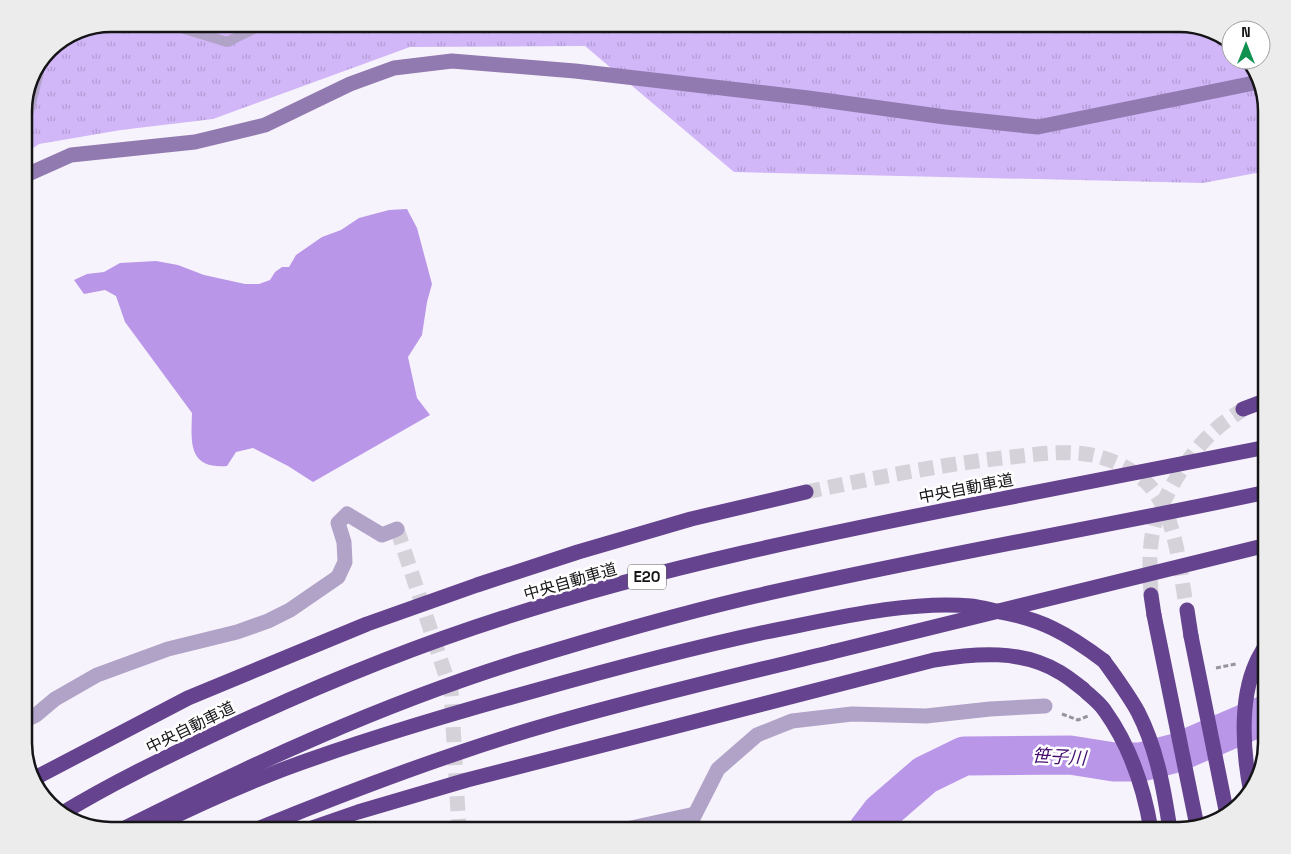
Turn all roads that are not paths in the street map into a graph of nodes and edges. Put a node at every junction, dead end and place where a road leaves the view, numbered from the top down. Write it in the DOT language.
graph roads {
  1 [pos="194,32"];
  2 [pos="248,32"];
  3 [pos="1253,83"];
  4 [pos="33,172"];
  5 [pos="1258,404"];
  6 [pos="1243,410"];
  7 [pos="1258,449"];
  8 [pos="806,492"];
  9 [pos="1258,494"];
  10 [pos="397,529"];
  11 [pos="1258,547"];
  12 [pos="1151,595"];
  13 [pos="1187,610"];
  14 [pos="1258,658"];
  15 [pos="1045,706"];
  16 [pos="33,716"];
  17 [pos="40,775"];
  18 [pos="1249,779"];
  19 [pos="1225,807"];
  20 [pos="70,809"];
  21 [pos="695,814"];
  22 [pos="1196,820"];
  23 [pos="137,822"];
  24 [pos="163,822"];
  25 [pos="275,822"];
  26 [pos="329,822"];
  27 [pos="658,822"];
  28 [pos="691,822"];
  29 [pos="1149,822"];
  30 [pos="1169,822"];
  1 -- 2 [label="lane"];
  3 -- 4 [label="street"];
  5 -- 6 [label="highway"];
  7 -- 20 [label="highway, 中央自動車道 / E20"];
  8 -- 17 [label="highway"];
  9 -- 23 [label="highway"];
  10 -- 16 [label="street"];
  11 -- 25 [label="highway, bridge"];
  12 -- 22 [label="highway, bridge"];
  13 -- 19 [label="highway, bridge"];
  14 -- 18 [label="highway, bridge"];
  15 -- 21 [label="street"];
  21 -- 27 [label="street"];
  21 -- 28 [label="street"];
  24 -- 30 [label="highway, bridge"];
  26 -- 29 [label="highway, bridge"];
}
